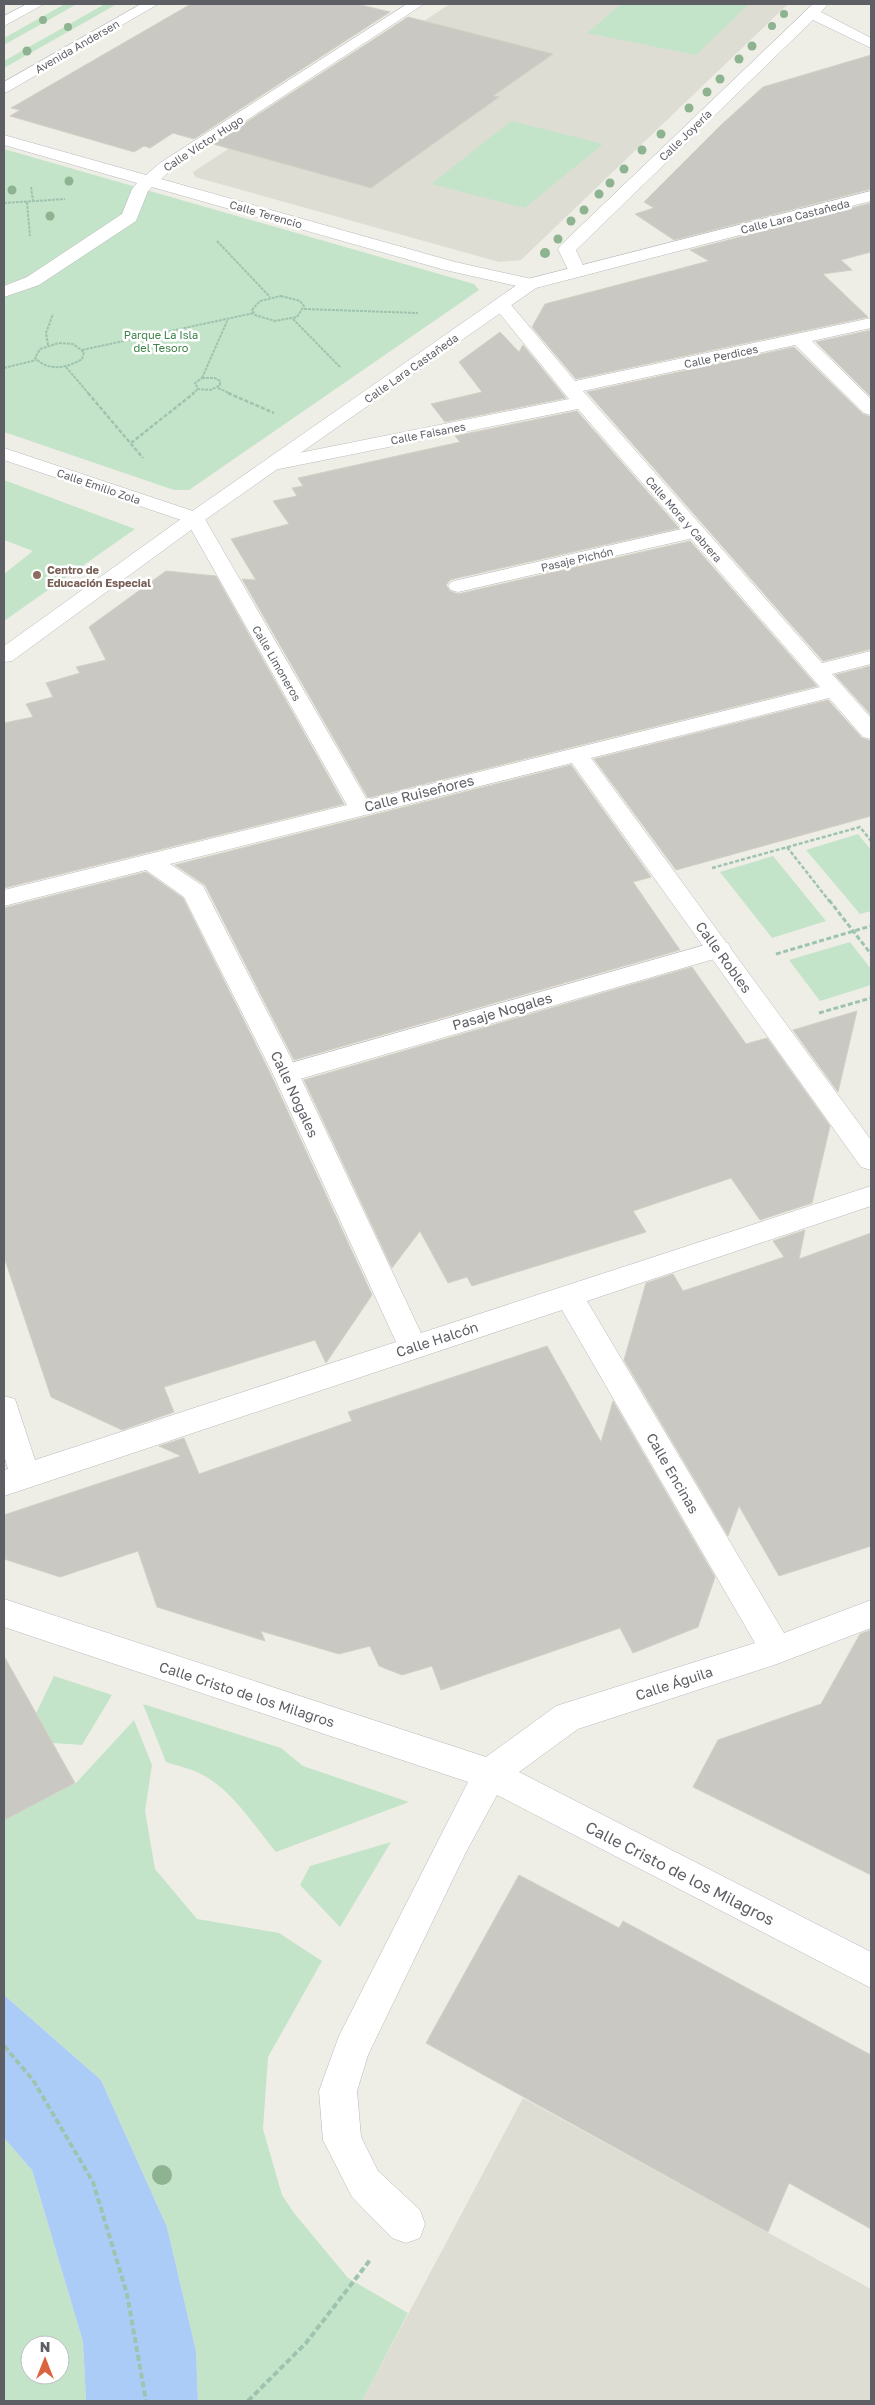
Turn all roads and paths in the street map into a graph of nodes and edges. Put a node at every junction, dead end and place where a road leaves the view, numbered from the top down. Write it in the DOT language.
graph roads {
  1 [pos="37,4"];
  2 [pos="151,4"];
  3 [pos="417,4"];
  4 [pos="816,8"];
  5 [pos="4,22"];
  6 [pos="871,44"];
  7 [pos="4,88"];
  8 [pos="4,140"];
  9 [pos="148,181"];
  10 [pos="871,196"];
  11 [pos="211,235"];
  12 [pos="577,272"];
  13 [pos="530,284"];
  14 [pos="4,292"];
  15 [pos="270,297"];
  16 [pos="501,304"];
  17 [pos="304,309"];
  18 [pos="254,313"];
  19 [pos="425,313"];
  20 [pos="228,318"];
  21 [pos="293,319"];
  22 [pos="871,324"];
  23 [pos="800,339"];
  24 [pos="82,350"];
  25 [pos="36,360"];
  26 [pos="66,367"];
  27 [pos="4,368"];
  28 [pos="344,372"];
  29 [pos="202,378"];
  30 [pos="218,388"];
  31 [pos="198,389"];
  32 [pos="576,395"];
  33 [pos="871,409"];
  34 [pos="281,416"];
  35 [pos="131,443"];
  36 [pos="4,454"];
  37 [pos="148,464"];
  38 [pos="274,464"];
  39 [pos="195,518"];
  40 [pos="695,532"];
  41 [pos="458,586"];
  42 [pos="4,656"];
  43 [pos="871,657"];
  44 [pos="817,670"];
  45 [pos="834,690"];
  46 [pos="871,732"];
  47 [pos="577,754"];
  48 [pos="360,808"];
  49 [pos="871,841"];
  50 [pos="787,847"];
  51 [pos="149,861"];
  52 [pos="715,876"];
  53 [pos="4,898"];
  54 [pos="871,926"];
  55 [pos="854,932"];
  56 [pos="719,950"];
  57 [pos="871,954"];
  58 [pos="779,962"];
  59 [pos="871,998"];
  60 [pos="817,1013"];
  61 [pos="286,1074"];
  62 [pos="871,1160"];
  63 [pos="871,1196"];
  64 [pos="569,1296"];
  65 [pos="413,1347"];
  66 [pos="4,1408"];
  67 [pos="15,1479"];
  68 [pos="4,1614"];
  69 [pos="871,1614"];
  70 [pos="777,1650"];
  71 [pos="490,1774"];
  72 [pos="871,1971"];
  73 [pos="4,2046"];
  74 [pos="403,2222"];
  75 [pos="146,2401"];
  76 [pos="248,2401"];
  1 -- 5 [label="street"];
  2 -- 7 [label="street, Avenida Andersen"];
  3 -- 9 [label="street, Calle Víctor Hugo"];
  4 -- 6 [label="street"];
  4 -- 12 [label="street, Calle Joyería"];
  8 -- 9 [label="street, Calle Terencio"];
  9 -- 13 [label="street, Calle Terencio"];
  9 -- 14 [label="street, Calle Víctor Hugo"];
  10 -- 12 [label="street, Calle Lara Castañeda"];
  11 -- 15 [label="path"];
  12 -- 13 [label="street, Calle Lara Castañeda"];
  13 -- 16 [label="street, Calle Lara Castañeda"];
  15 -- 17 [label="path"];
  15 -- 18 [label="path"];
  16 -- 32 [label="street, Calle Mora y Cabrera"];
  16 -- 38 [label="street, Calle Lara Castañeda"];
  17 -- 19 [label="path"];
  17 -- 21 [label="path"];
  18 -- 20 [label="path"];
  18 -- 21 [label="path"];
  20 -- 24 [label="path"];
  20 -- 29 [label="path"];
  21 -- 28 [label="path"];
  22 -- 23 [label="street, Calle Perdices"];
  23 -- 32 [label="street, Calle Perdices"];
  23 -- 33 [label="street"];
  24 -- 25 [label="path"];
  24 -- 26 [label="path"];
  25 -- 26 [label="path"];
  25 -- 27 [label="path"];
  26 -- 35 [label="path"];
  29 -- 30 [label="path"];
  29 -- 31 [label="path"];
  30 -- 31 [label="path"];
  30 -- 34 [label="path"];
  31 -- 35 [label="path"];
  32 -- 38 [label="street, Calle Faisanes"];
  32 -- 40 [label="street, Calle Mora y Cabrera"];
  35 -- 37 [label="path"];
  36 -- 39 [label="street, Calle Emilio Zola"];
  38 -- 39 [label="street, Calle Lara Castañeda"];
  39 -- 42 [label="street, Calle Lara Castañeda"];
  39 -- 48 [label="street, Calle Limoneros"];
  40 -- 41 [label="street, Pasaje Pichón"];
  40 -- 44 [label="street, Calle Mora y Cabrera"];
  43 -- 44 [label="street"];
  44 -- 45 [label="street, Calle Mora y Cabrera"];
  45 -- 46 [label="street, Calle Mora y Cabrera"];
  45 -- 47 [label="street, Calle Ruiseñores"];
  47 -- 48 [label="street, Calle Ruiseñores"];
  47 -- 56 [label="street, Calle Robles"];
  48 -- 51 [label="street, Calle Ruiseñores"];
  49 -- 50 [label="path"];
  50 -- 52 [label="path"];
  50 -- 55 [label="path"];
  51 -- 53 [label="street, Calle Ruiseñores"];
  51 -- 61 [label="street, Calle Nogales"];
  54 -- 55 [label="path"];
  55 -- 57 [label="path"];
  55 -- 58 [label="path"];
  56 -- 61 [label="street, Pasaje Nogales"];
  56 -- 62 [label="street, Calle Robles"];
  59 -- 60 [label="path"];
  61 -- 65 [label="street, Calle Nogales"];
  63 -- 64 [label="street, Calle Halcón"];
  64 -- 65 [label="street, Calle Halcón"];
  64 -- 70 [label="street, Calle Encinas"];
  65 -- 67 [label="street, Calle Halcón"];
  66 -- 67 [label="street"];
  68 -- 71 [label="street, Calle Cristo de los Milagros"];
  69 -- 70 [label="street, Calle Águila"];
  70 -- 71 [label="street, Calle Águila"];
  71 -- 72 [label="street, Calle Cristo de los Milagros"];
  71 -- 74 [label="street"];
  73 -- 75 [label="path"];
  74 -- 76 [label="path"];
}
